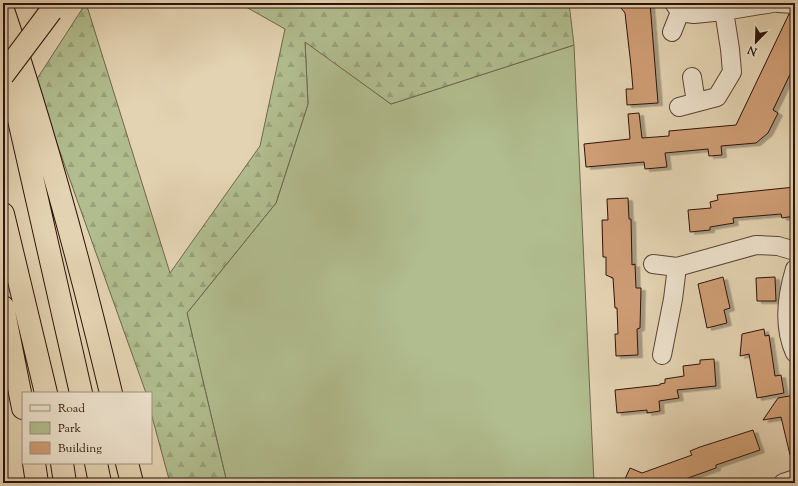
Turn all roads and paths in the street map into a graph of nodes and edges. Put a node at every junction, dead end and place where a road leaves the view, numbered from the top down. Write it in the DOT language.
graph roads {
  1 [pos="773,3"];
  2 [pos="778,3"];
  3 [pos="795,4"];
  4 [pos="677,7"];
  5 [pos="3,10"];
  6 [pos="724,10"];
  7 [pos="51,11"];
  8 [pos="672,32"];
  9 [pos="3,70"];
  10 [pos="3,75"];
  11 [pos="692,77"];
  12 [pos="3,214"];
  13 [pos="795,251"];
  14 [pos="653,264"];
  15 [pos="677,267"];
  16 [pos="795,269"];
  17 [pos="3,307"];
  18 [pos="795,353"];
  19 [pos="662,355"];
  20 [pos="46,392"];
  21 [pos="81,392"];
  22 [pos="111,392"];
  23 [pos="22,403"];
  24 [pos="34,464"];
  25 [pos="62,464"];
  26 [pos="96,464"];
  27 [pos="127,464"];
  28 [pos="795,479"];
  29 [pos="37,483"];
  30 [pos="65,483"];
  31 [pos="100,483"];
  32 [pos="132,483"];
  33 [pos="784,483"];
  1 -- 6 [label="street"];
  2 -- 3 [label="street"];
  4 -- 6 [label="street"];
  4 -- 8 [label="street"];
  5 -- 22 [label="main road"];
  6 -- 11 [label="street"];
  7 -- 10 [label="main road, bridge"];
  9 -- 21 [label="main road"];
  12 -- 20 [label="main road"];
  13 -- 15 [label="street"];
  14 -- 15 [label="street"];
  15 -- 19 [label="street"];
  16 -- 18 [label="street"];
  17 -- 23 [label="main road"];
  24 -- 29 [label="main road"];
  25 -- 30 [label="main road"];
  26 -- 31 [label="main road"];
  27 -- 32 [label="main road"];
  28 -- 33 [label="street"];
}
